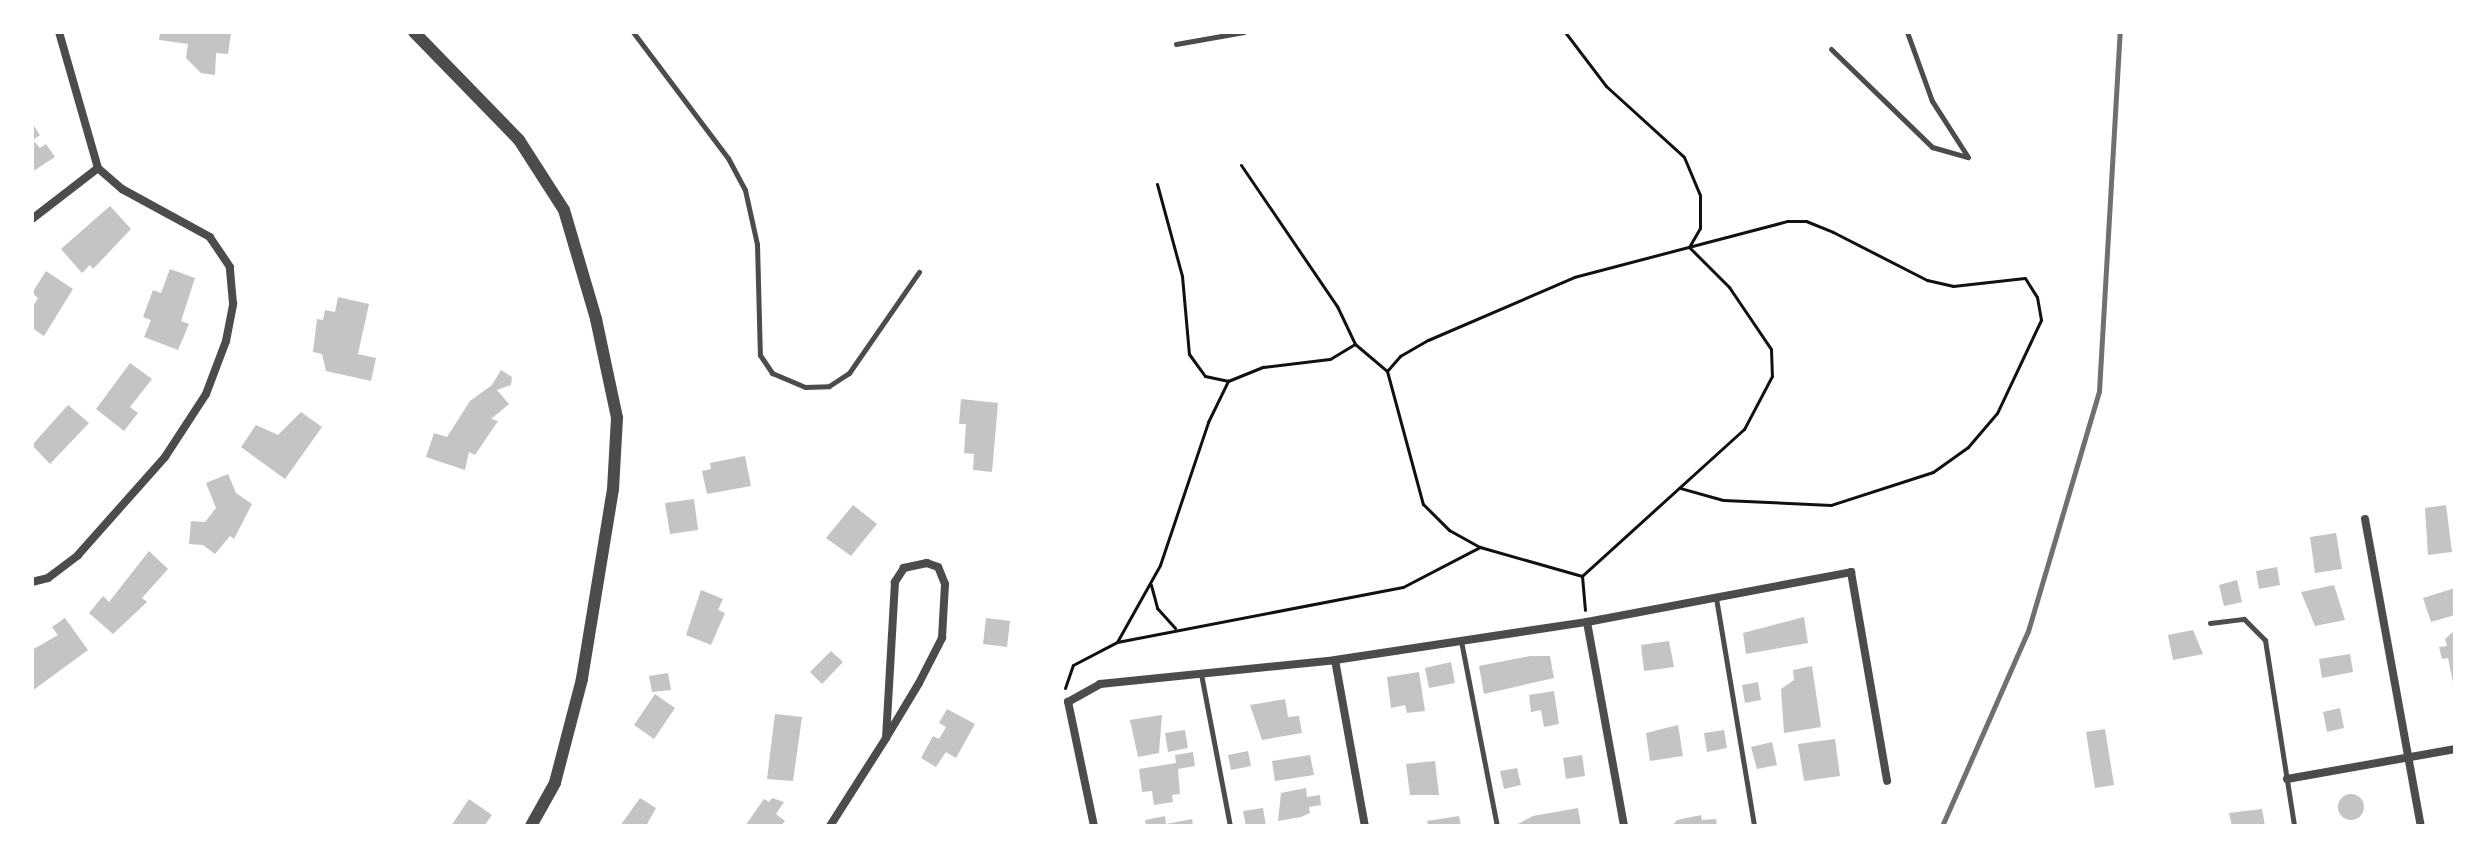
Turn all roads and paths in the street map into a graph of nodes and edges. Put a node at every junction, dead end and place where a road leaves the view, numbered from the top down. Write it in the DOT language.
graph roads {
  1 [pos="59,32"];
  2 [pos="414,32"];
  3 [pos="633,32"];
  4 [pos="1244,32"];
  5 [pos="1565,32"];
  6 [pos="1907,32"];
  7 [pos="1176,44"];
  8 [pos="1831,49"];
  9 [pos="1241,165"];
  10 [pos="98,168"];
  11 [pos="1157,184"];
  12 [pos="32,219"];
  13 [pos="1689,247"];
  14 [pos="919,272"];
  15 [pos="1355,344"];
  16 [pos="1387,371"];
  17 [pos="1228,381"];
  18 [pos="1680,488"];
  19 [pos="2365,519"];
  20 [pos="1480,547"];
  21 [pos="1582,576"];
  22 [pos="32,582"];
  23 [pos="1151,585"];
  24 [pos="1715,596"];
  25 [pos="1587,622"];
  26 [pos="2210,623"];
  27 [pos="1175,628"];
  28 [pos="1461,641"];
  29 [pos="1117,642"];
  30 [pos="1335,660"];
  31 [pos="1201,674"];
  32 [pos="1068,702"];
  33 [pos="886,738"];
  34 [pos="2455,749"];
  35 [pos="2410,757"];
  36 [pos="2287,779"];
  37 [pos="1887,781"];
  38 [pos="531,826"];
  39 [pos="830,826"];
  40 [pos="1094,826"];
  41 [pos="1230,826"];
  42 [pos="1365,826"];
  43 [pos="1497,826"];
  44 [pos="1624,826"];
  45 [pos="1754,826"];
  46 [pos="2294,826"];
  47 [pos="2421,826"];
  1 -- 10 [label="street"];
  2 -- 38 [label="street"];
  3 -- 14 [label="lane"];
  4 -- 7 [label="lane"];
  5 -- 13 [label="path"];
  6 -- 8 [label="lane"];
  9 -- 15 [label="path"];
  10 -- 12 [label="street"];
  10 -- 22 [label="street"];
  11 -- 17 [label="path"];
  13 -- 16 [label="path"];
  13 -- 18 [label="path"];
  13 -- 18 [label="path"];
  15 -- 16 [label="path"];
  15 -- 17 [label="path"];
  16 -- 20 [label="path"];
  17 -- 23 [label="path"];
  18 -- 21 [label="path"];
  19 -- 35 [label="street"];
  20 -- 21 [label="path"];
  20 -- 27 [label="path"];
  21 -- 25 [label="path"];
  23 -- 27 [label="path"];
  23 -- 29 [label="path"];
  24 -- 25 [label="street"];
  24 -- 37 [label="street"];
  24 -- 45 [label="lane"];
  25 -- 28 [label="street"];
  25 -- 44 [label="street"];
  26 -- 36 [label="lane"];
  27 -- 29 [label="path"];
  28 -- 30 [label="street"];
  28 -- 43 [label="lane"];
  29 -- 32 [label="path"];
  30 -- 31 [label="street"];
  30 -- 42 [label="street"];
  31 -- 32 [label="street"];
  31 -- 41 [label="lane"];
  32 -- 40 [label="street"];
  33 -- 33 [label="street"];
  33 -- 39 [label="street"];
  34 -- 35 [label="street"];
  35 -- 36 [label="street"];
  35 -- 47 [label="street"];
  36 -- 46 [label="lane"];
}
